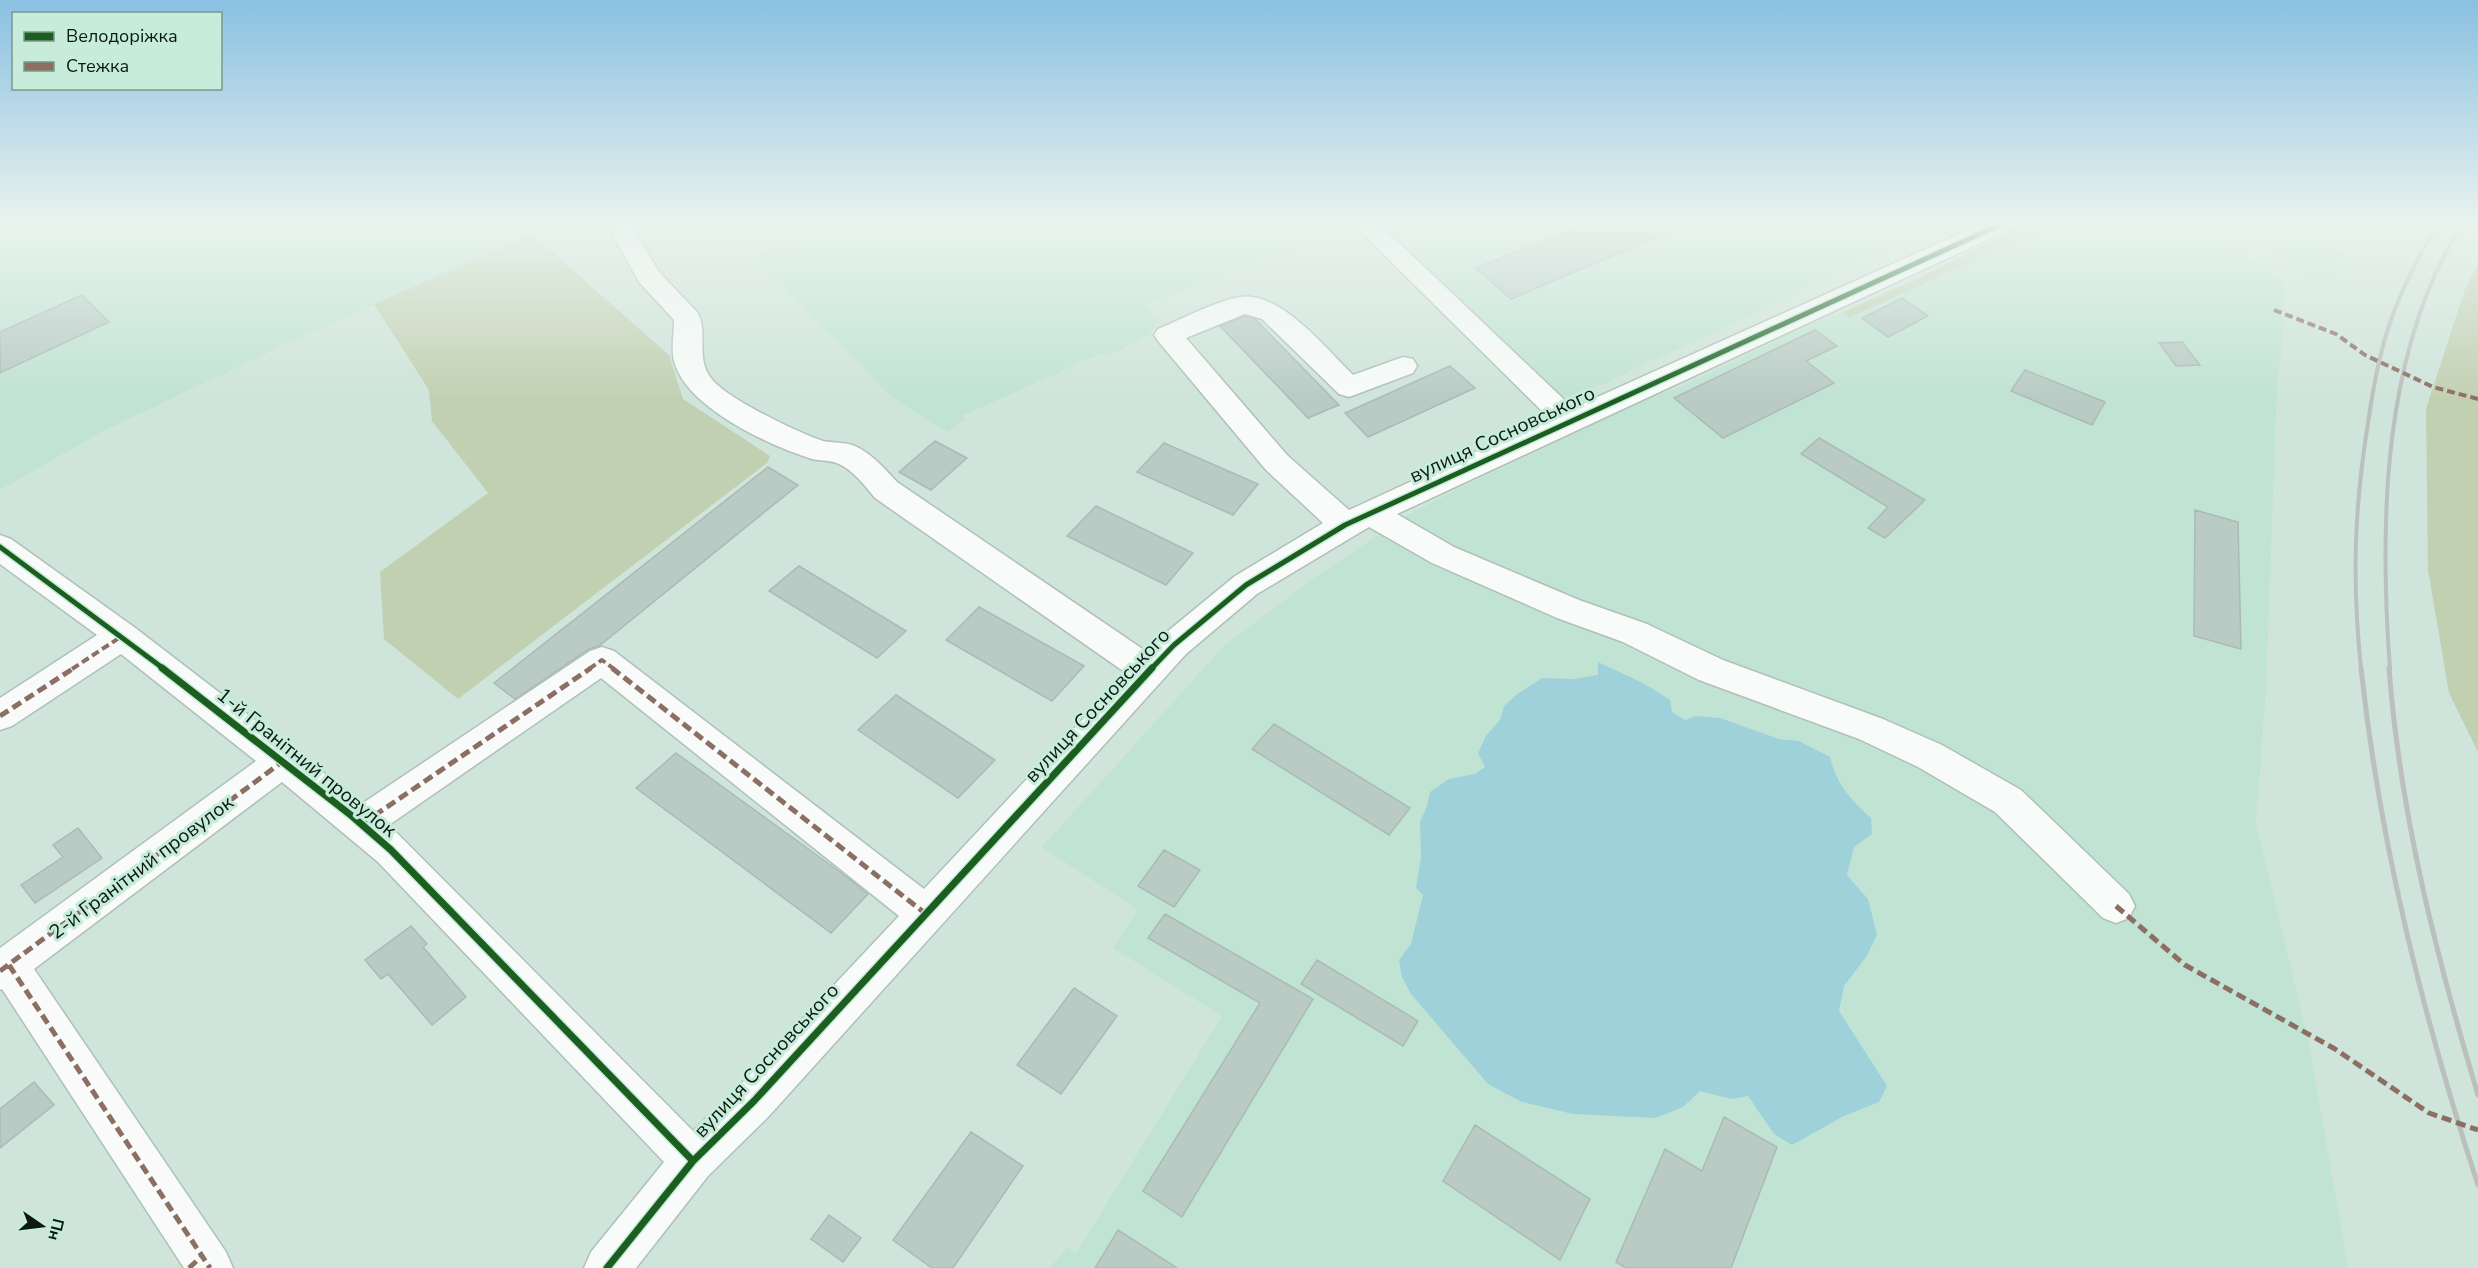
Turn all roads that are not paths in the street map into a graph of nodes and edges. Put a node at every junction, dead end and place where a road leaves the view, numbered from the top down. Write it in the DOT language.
graph roads {
  1 [pos="652,280"];
  2 [pos="1423,280"];
  3 [pos="1881,280"];
  4 [pos="1403,366"];
  5 [pos="1569,421"];
  6 [pos="1358,519"];
  7 [pos="0,548"];
  8 [pos="122,636"];
  9 [pos="1149,671"];
  10 [pos="0,716"];
  11 [pos="282,762"];
  12 [pos="362,824"];
  13 [pos="2116,906"];
  14 [pos="926,914"];
  15 [pos="4,968"];
  16 [pos="693,1161"];
  17 [pos="200,1264"];
  18 [pos="607,1268"];
  1 -- 9 [label="street"];
  2 -- 5 [label="street"];
  3 -- 5 [label="street, вулиця Сосновського"];
  4 -- 6 [label="street"];
  5 -- 6 [label="street, вулиця Сосновського"];
  6 -- 9 [label="street, вулиця Сосновського"];
  6 -- 13 [label="street"];
  7 -- 8 [label="street, 1-й Гранітний провулок"];
  8 -- 10 [label="street"];
  8 -- 11 [label="street, 1-й Гранітний провулок"];
  9 -- 14 [label="street, вулиця Сосновського"];
  11 -- 12 [label="street, 1-й Гранітний провулок"];
  11 -- 15 [label="street, 2-й Гранітний провулок"];
  12 -- 14 [label="street"];
  12 -- 16 [label="street, 1-й Гранітний провулок"];
  14 -- 16 [label="street, вулиця Сосновського"];
  15 -- 17 [label="street"];
  16 -- 18 [label="street, вулиця Сосновського"];
}
